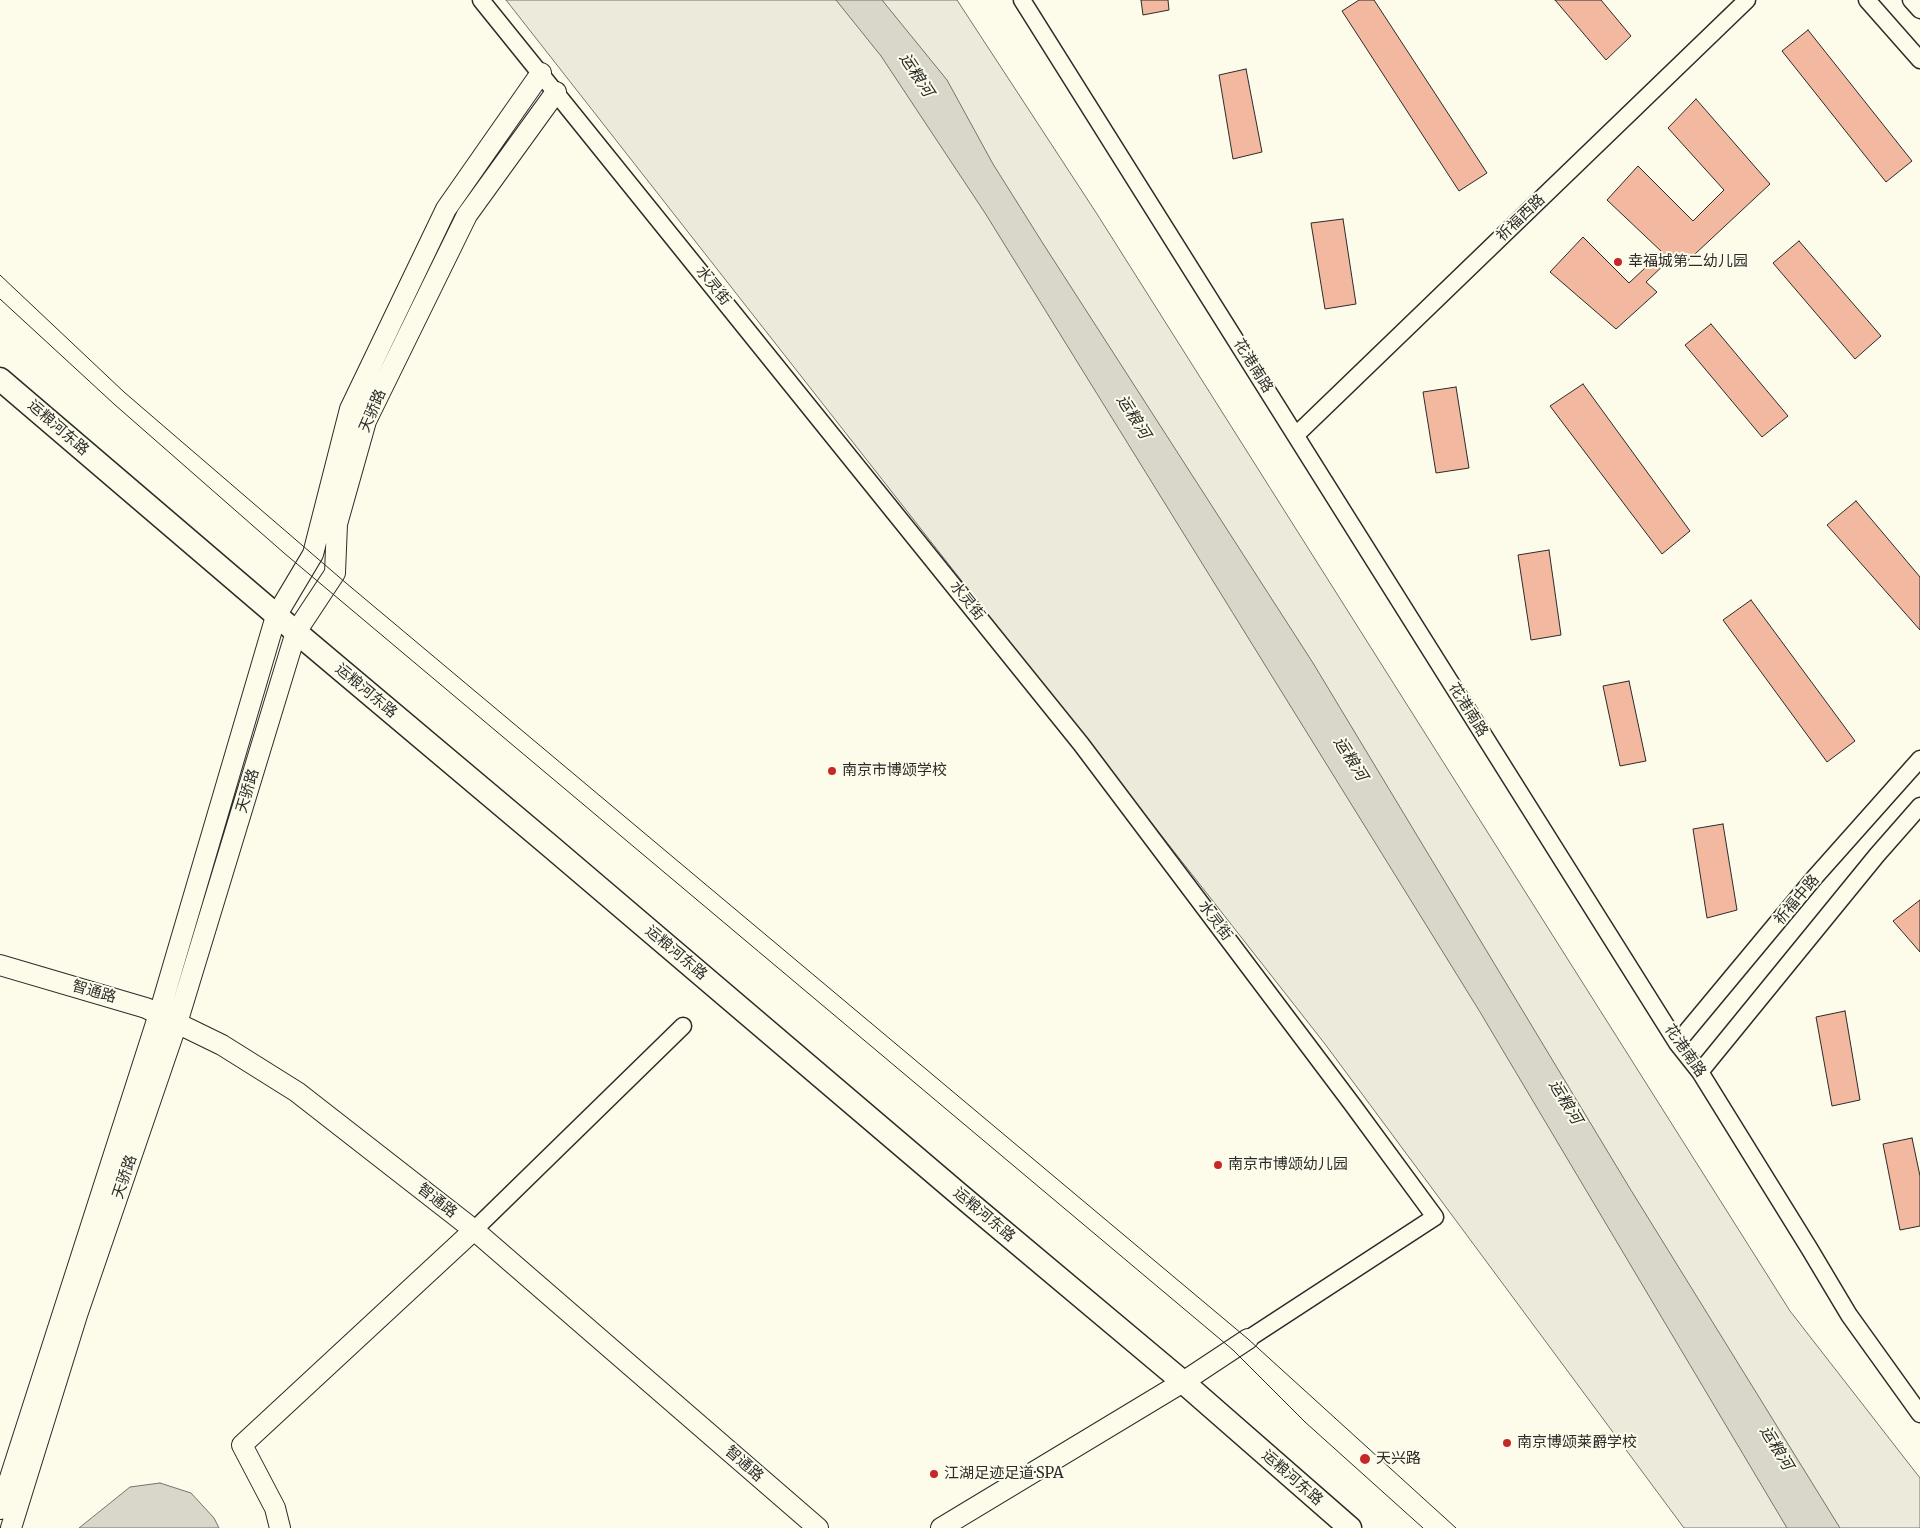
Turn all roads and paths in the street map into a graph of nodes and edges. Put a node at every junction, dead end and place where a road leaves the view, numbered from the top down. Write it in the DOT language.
graph roads {
  1 [pos="481,0"];
  2 [pos="1022,0"];
  3 [pos="1747,0"];
  4 [pos="1868,0"];
  5 [pos="1911,0"];
  6 [pos="1920,10"];
  7 [pos="1920,60"];
  8 [pos="541,73"];
  9 [pos="556,92"];
  10 [pos="0,379"];
  11 [pos="1296,435"];
  12 [pos="276,616"];
  13 [pos="296,632"];
  14 [pos="1920,760"];
  15 [pos="1920,806"];
  16 [pos="0,965"];
  17 [pos="159,1014"];
  18 [pos="178,1023"];
  19 [pos="682,1026"];
  20 [pos="1677,1043"];
  21 [pos="1700,1072"];
  22 [pos="474,1230"];
  23 [pos="1248,1340"];
  24 [pos="1183,1382"];
  25 [pos="1920,1414"];
  26 [pos="0,1508"];
  27 [pos="11,1528"];
  28 [pos="280,1528"];
  29 [pos="818,1528"];
  30 [pos="941,1528"];
  31 [pos="1350,1528"];
  1 -- 8 [label="street, 水灵街"];
  2 -- 11 [label="street, 花港南路"];
  3 -- 11 [label="street, 祈福西路"];
  4 -- 7 [label="street"];
  5 -- 6 [label="street"];
  8 -- 9 [label="street, 水灵街"];
  8 -- 12 [label="street, 天骄路"];
  9 -- 13 [label="street, 天骄路"];
  9 -- 23 [label="street, 水灵街"];
  10 -- 12 [label="main road, 运粮河东路"];
  11 -- 20 [label="street, 花港南路"];
  12 -- 13 [label="main road, 运粮河东路"];
  12 -- 17 [label="street, 天骄路"];
  13 -- 18 [label="street, 天骄路"];
  13 -- 24 [label="main road, 运粮河东路"];
  14 -- 20 [label="street, 祈福中路"];
  15 -- 21 [label="street"];
  16 -- 17 [label="street, 智通路"];
  17 -- 18 [label="street, 智通路"];
  17 -- 26 [label="street, 天骄路"];
  18 -- 22 [label="street, 智通路"];
  18 -- 27 [label="street, 天骄路"];
  19 -- 22 [label="street"];
  20 -- 21 [label="street, 花港南路"];
  21 -- 25 [label="street, 花港南路"];
  22 -- 28 [label="street"];
  22 -- 29 [label="street, 智通路"];
  23 -- 24 [label="street"];
  24 -- 30 [label="street"];
  24 -- 31 [label="main road, 运粮河东路"];
}
